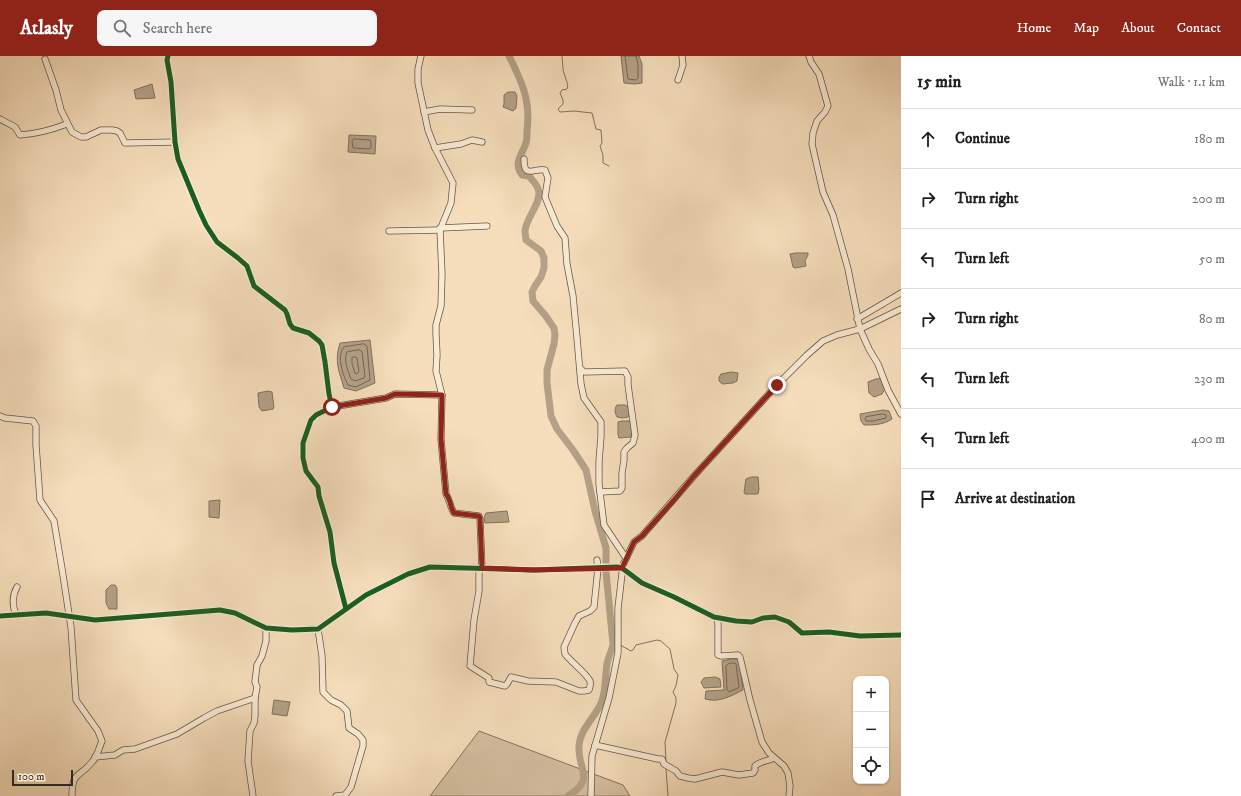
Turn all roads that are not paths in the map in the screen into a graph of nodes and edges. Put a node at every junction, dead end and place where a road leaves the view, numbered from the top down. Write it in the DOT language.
graph roads {
  1 [pos="168,56"];
  2 [pos="421,56"];
  3 [pos="682,56"];
  4 [pos="810,56"];
  5 [pos="45,59"];
  6 [pos="678,80"];
  7 [pos="472,110"];
  8 [pos="424,112"];
  9 [pos="0,119"];
  10 [pos="67,124"];
  11 [pos="175,142"];
  12 [pos="482,142"];
  13 [pos="435,148"];
  14 [pos="524,159"];
  15 [pos="487,226"];
  16 [pos="440,229"];
  17 [pos="389,231"];
  18 [pos="901,293"];
  19 [pos="901,309"];
  20 [pos="857,319"];
  21 [pos="860,329"];
  22 [pos="580,368"];
  23 [pos="442,395"];
  24 [pos="332,407"];
  25 [pos="901,414"];
  26 [pos="0,416"];
  27 [pos="600,492"];
  28 [pos="626,558"];
  29 [pos="597,560"];
  30 [pos="480,568"];
  31 [pos="600,568"];
  32 [pos="622,568"];
  33 [pos="17,587"];
  34 [pos="346,608"];
  35 [pos="16,615"];
  36 [pos="0,616"];
  37 [pos="69,616"];
  38 [pos="717,618"];
  39 [pos="266,628"];
  40 [pos="318,629"];
  41 [pos="901,635"];
  42 [pos="255,698"];
  43 [pos="595,744"];
  44 [pos="95,757"];
  45 [pos="774,758"];
  46 [pos="72,796"];
  47 [pos="253,796"];
  48 [pos="336,796"];
  49 [pos="591,796"];
  50 [pos="789,796"];
  1 -- 11 [label="street"];
  2 -- 8 [label="street"];
  3 -- 6 [label="street"];
  4 -- 20 [label="street"];
  5 -- 10 [label="street"];
  7 -- 8 [label="street"];
  8 -- 13 [label="street"];
  9 -- 10 [label="street"];
  10 -- 11 [label="street"];
  11 -- 24 [label="street"];
  12 -- 13 [label="street"];
  13 -- 16 [label="street"];
  14 -- 22 [label="street"];
  15 -- 16 [label="street"];
  16 -- 17 [label="street"];
  16 -- 23 [label="street"];
  18 -- 20 [label="street"];
  19 -- 21 [label="street"];
  20 -- 21 [label="street"];
  21 -- 25 [label="street"];
  21 -- 28 [label="street"];
  22 -- 27 [label="street"];
  22 -- 27 [label="street"];
  23 -- 24 [label="street"];
  23 -- 30 [label="street"];
  24 -- 34 [label="street"];
  26 -- 37 [label="street"];
  27 -- 28 [label="street"];
  28 -- 32 [label="street"];
  29 -- 31 [label="street"];
  30 -- 31 [label="street"];
  30 -- 31 [label="street"];
  30 -- 34 [label="street"];
  31 -- 32 [label="street"];
  32 -- 38 [label="street"];
  32 -- 43 [label="street"];
  33 -- 35 [label="street"];
  34 -- 40 [label="street"];
  35 -- 36 [label="street"];
  35 -- 37 [label="street"];
  37 -- 39 [label="street"];
  37 -- 44 [label="street"];
  38 -- 41 [label="street"];
  38 -- 45 [label="street"];
  39 -- 40 [label="street"];
  39 -- 42 [label="street"];
  40 -- 48 [label="street"];
  42 -- 44 [label="street"];
  42 -- 47 [label="street"];
  43 -- 45 [label="street"];
  43 -- 49 [label="street"];
  44 -- 46 [label="street"];
  45 -- 50 [label="street"];
}
